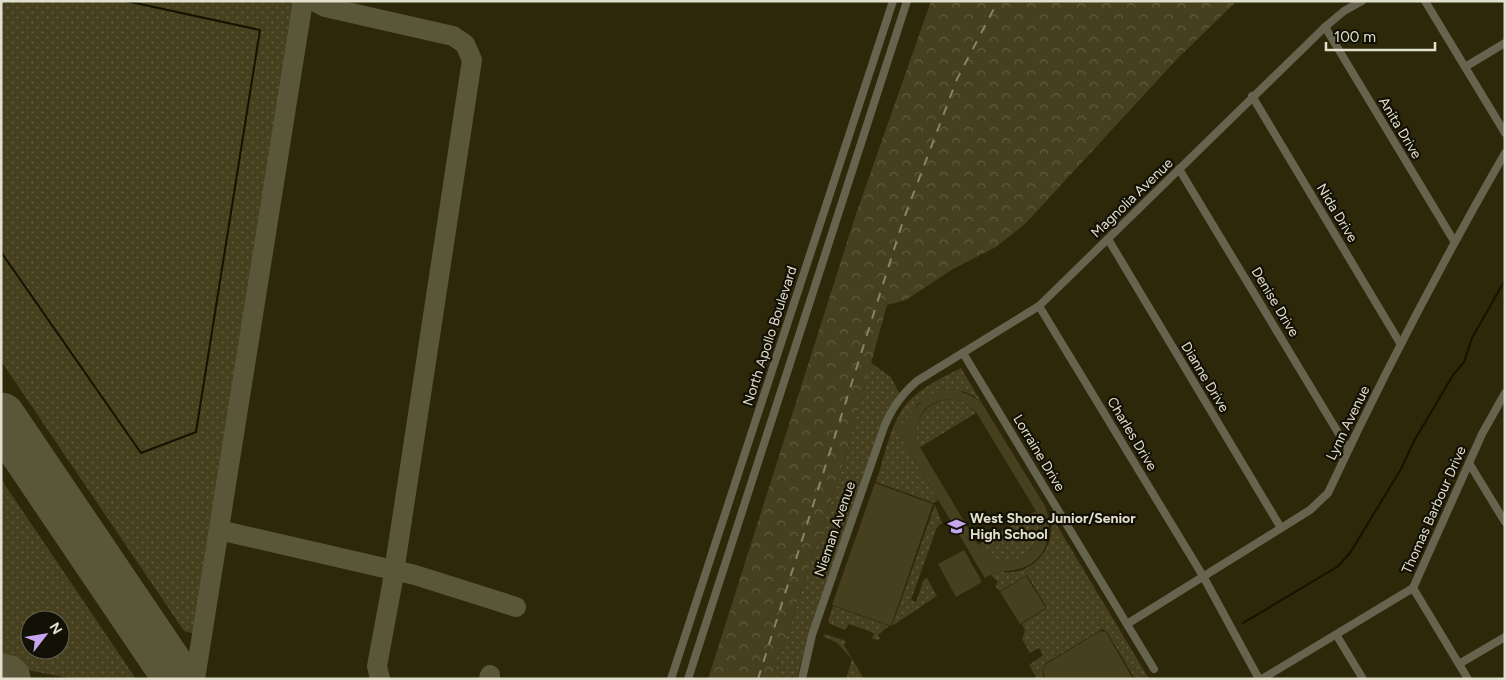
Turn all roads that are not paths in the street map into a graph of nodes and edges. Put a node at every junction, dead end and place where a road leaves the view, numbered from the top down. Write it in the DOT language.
graph roads {
  1 [pos="893,1"];
  2 [pos="907,1"];
  3 [pos="1362,1"];
  4 [pos="1425,1"];
  5 [pos="1325,27"];
  6 [pos="1505,43"];
  7 [pos="1465,66"];
  8 [pos="1252,96"];
  9 [pos="1505,133"];
  10 [pos="1505,152"];
  11 [pos="1179,169"];
  12 [pos="1108,239"];
  13 [pos="1454,241"];
  14 [pos="1040,306"];
  15 [pos="1400,343"];
  16 [pos="964,353"];
  17 [pos="904,392"];
  18 [pos="1505,393"];
  19 [pos="1348,449"];
  20 [pos="1470,463"];
  21 [pos="1505,522"];
  22 [pos="1281,528"];
  23 [pos="1202,576"];
  24 [pos="1413,588"];
  25 [pos="1127,624"];
  26 [pos="1337,636"];
  27 [pos="1505,637"];
  28 [pos="1459,664"];
  29 [pos="1154,669"];
  30 [pos="672,679"];
  31 [pos="688,679"];
  32 [pos="802,679"];
  33 [pos="1260,679"];
  34 [pos="1363,679"];
  35 [pos="1468,679"];
  1 -- 30 [label="street, North Apollo Boulevard"];
  2 -- 31 [label="street, North Apollo Boulevard"];
  3 -- 5 [label="street, Magnolia Avenue"];
  4 -- 7 [label="street"];
  5 -- 8 [label="street, Magnolia Avenue"];
  5 -- 13 [label="street, Anita Drive"];
  6 -- 7 [label="street"];
  7 -- 9 [label="street"];
  8 -- 11 [label="street, Magnolia Avenue"];
  8 -- 15 [label="street, Nida Drive"];
  10 -- 13 [label="street, Lynn Avenue"];
  11 -- 12 [label="street, Magnolia Avenue"];
  11 -- 19 [label="street, Denise Drive"];
  12 -- 14 [label="street, Magnolia Avenue"];
  12 -- 22 [label="street, Dianne Drive"];
  13 -- 15 [label="street, Lynn Avenue"];
  14 -- 16 [label="street, Magnolia Avenue"];
  14 -- 23 [label="street, Charles Drive"];
  15 -- 19 [label="street, Lynn Avenue"];
  16 -- 17 [label="street, Magnolia Avenue"];
  16 -- 25 [label="street, Lorraine Drive"];
  17 -- 32 [label="street, Nieman Avenue"];
  18 -- 20 [label="street, Thomas Barbour Drive"];
  19 -- 22 [label="street, Lynn Avenue"];
  20 -- 21 [label="street"];
  20 -- 24 [label="street, Thomas Barbour Drive"];
  22 -- 23 [label="street, Lynn Avenue"];
  23 -- 25 [label="street, Lynn Avenue"];
  23 -- 33 [label="street, Charles Drive"];
  24 -- 26 [label="street, Thomas Barbour Drive"];
  24 -- 28 [label="street"];
  25 -- 29 [label="street, Lorraine Drive"];
  26 -- 33 [label="street, Thomas Barbour Drive"];
  26 -- 34 [label="street"];
  27 -- 28 [label="street"];
  28 -- 35 [label="street"];
}
